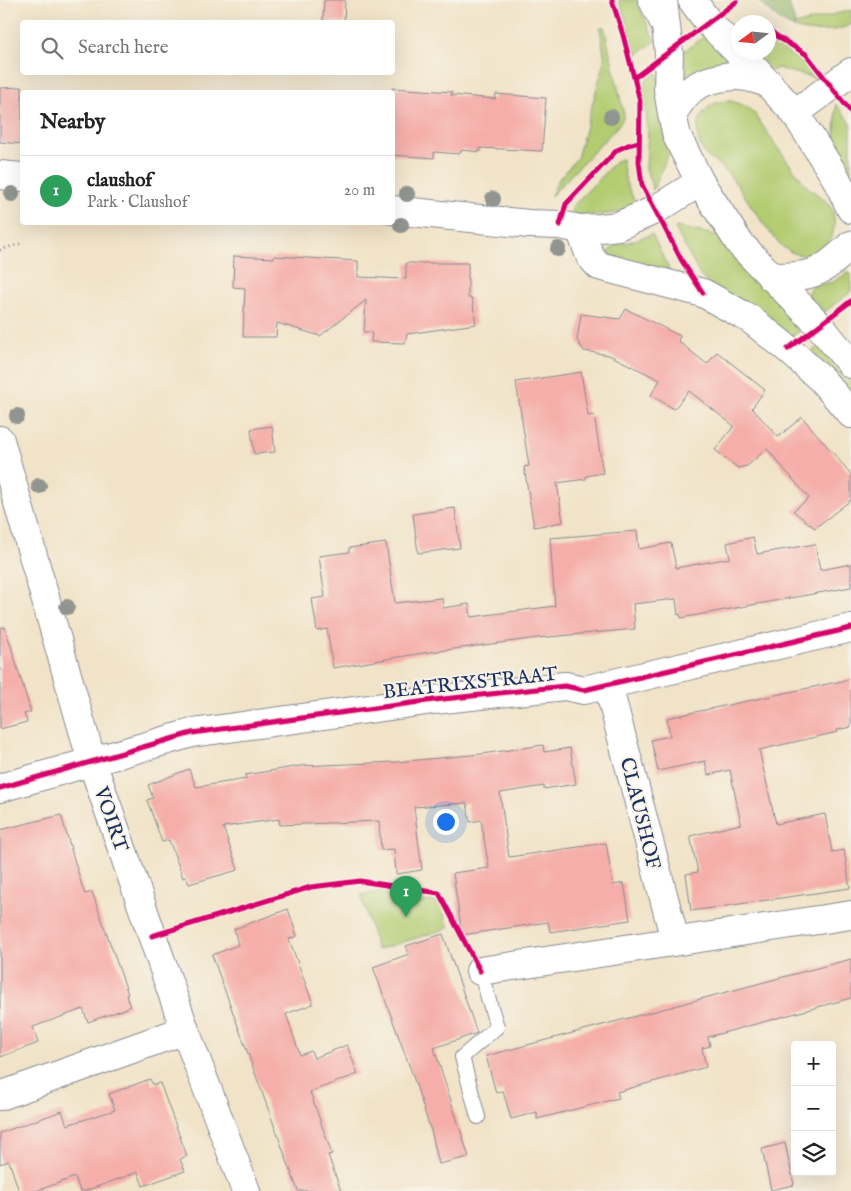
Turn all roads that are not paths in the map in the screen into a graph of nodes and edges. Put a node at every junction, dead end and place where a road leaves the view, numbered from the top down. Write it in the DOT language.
graph roads {
  1 [pos="645,0"];
  2 [pos="663,0"];
  3 [pos="692,0"];
  4 [pos="666,41"];
  5 [pos="731,44"];
  6 [pos="747,60"];
  7 [pos="851,72"];
  8 [pos="769,83"];
  9 [pos="795,113"];
  10 [pos="672,114"];
  11 [pos="0,176"];
  12 [pos="20,177"];
  13 [pos="700,182"];
  14 [pos="851,209"];
  15 [pos="395,210"];
  16 [pos="580,230"];
  17 [pos="851,244"];
  18 [pos="771,277"];
  19 [pos="851,364"];
  20 [pos="851,414"];
  21 [pos="0,440"];
  22 [pos="4,470"];
  23 [pos="851,628"];
  24 [pos="608,685"];
  25 [pos="92,762"];
  26 [pos="0,788"];
  27 [pos="851,915"];
  28 [pos="674,940"];
  29 [pos="480,971"];
  30 [pos="185,1030"];
  31 [pos="0,1096"];
  32 [pos="478,1117"];
  33 [pos="246,1191"];
  1 -- 4 [label="lane"];
  2 -- 4 [label="street"];
  3 -- 5 [label="street"];
  4 -- 10 [label="street"];
  6 -- 8 [label="street"];
  7 -- 9 [label="street"];
  8 -- 9 [label="street"];
  8 -- 10 [label="street"];
  9 -- 14 [label="street"];
  10 -- 13 [label="street"];
  11 -- 12 [label="street"];
  13 -- 16 [label="street"];
  13 -- 18 [label="street"];
  15 -- 16 [label="street"];
  16 -- 20 [label="street"];
  17 -- 18 [label="street"];
  18 -- 19 [label="street"];
  21 -- 22 [label="street, VOIRT"];
  22 -- 25 [label="street, VOIRT"];
  23 -- 24 [label="street, BEATRIXSTRAAT"];
  24 -- 25 [label="street, BEATRIXSTRAAT"];
  24 -- 28 [label="street, CLAUSHOF"];
  25 -- 26 [label="street, BEATRIXSTRAAT"];
  25 -- 30 [label="street, VOIRT"];
  27 -- 28 [label="street"];
  28 -- 29 [label="street"];
  29 -- 32 [label="lane"];
  30 -- 31 [label="street"];
  30 -- 33 [label="street, VOIRT"];
}
